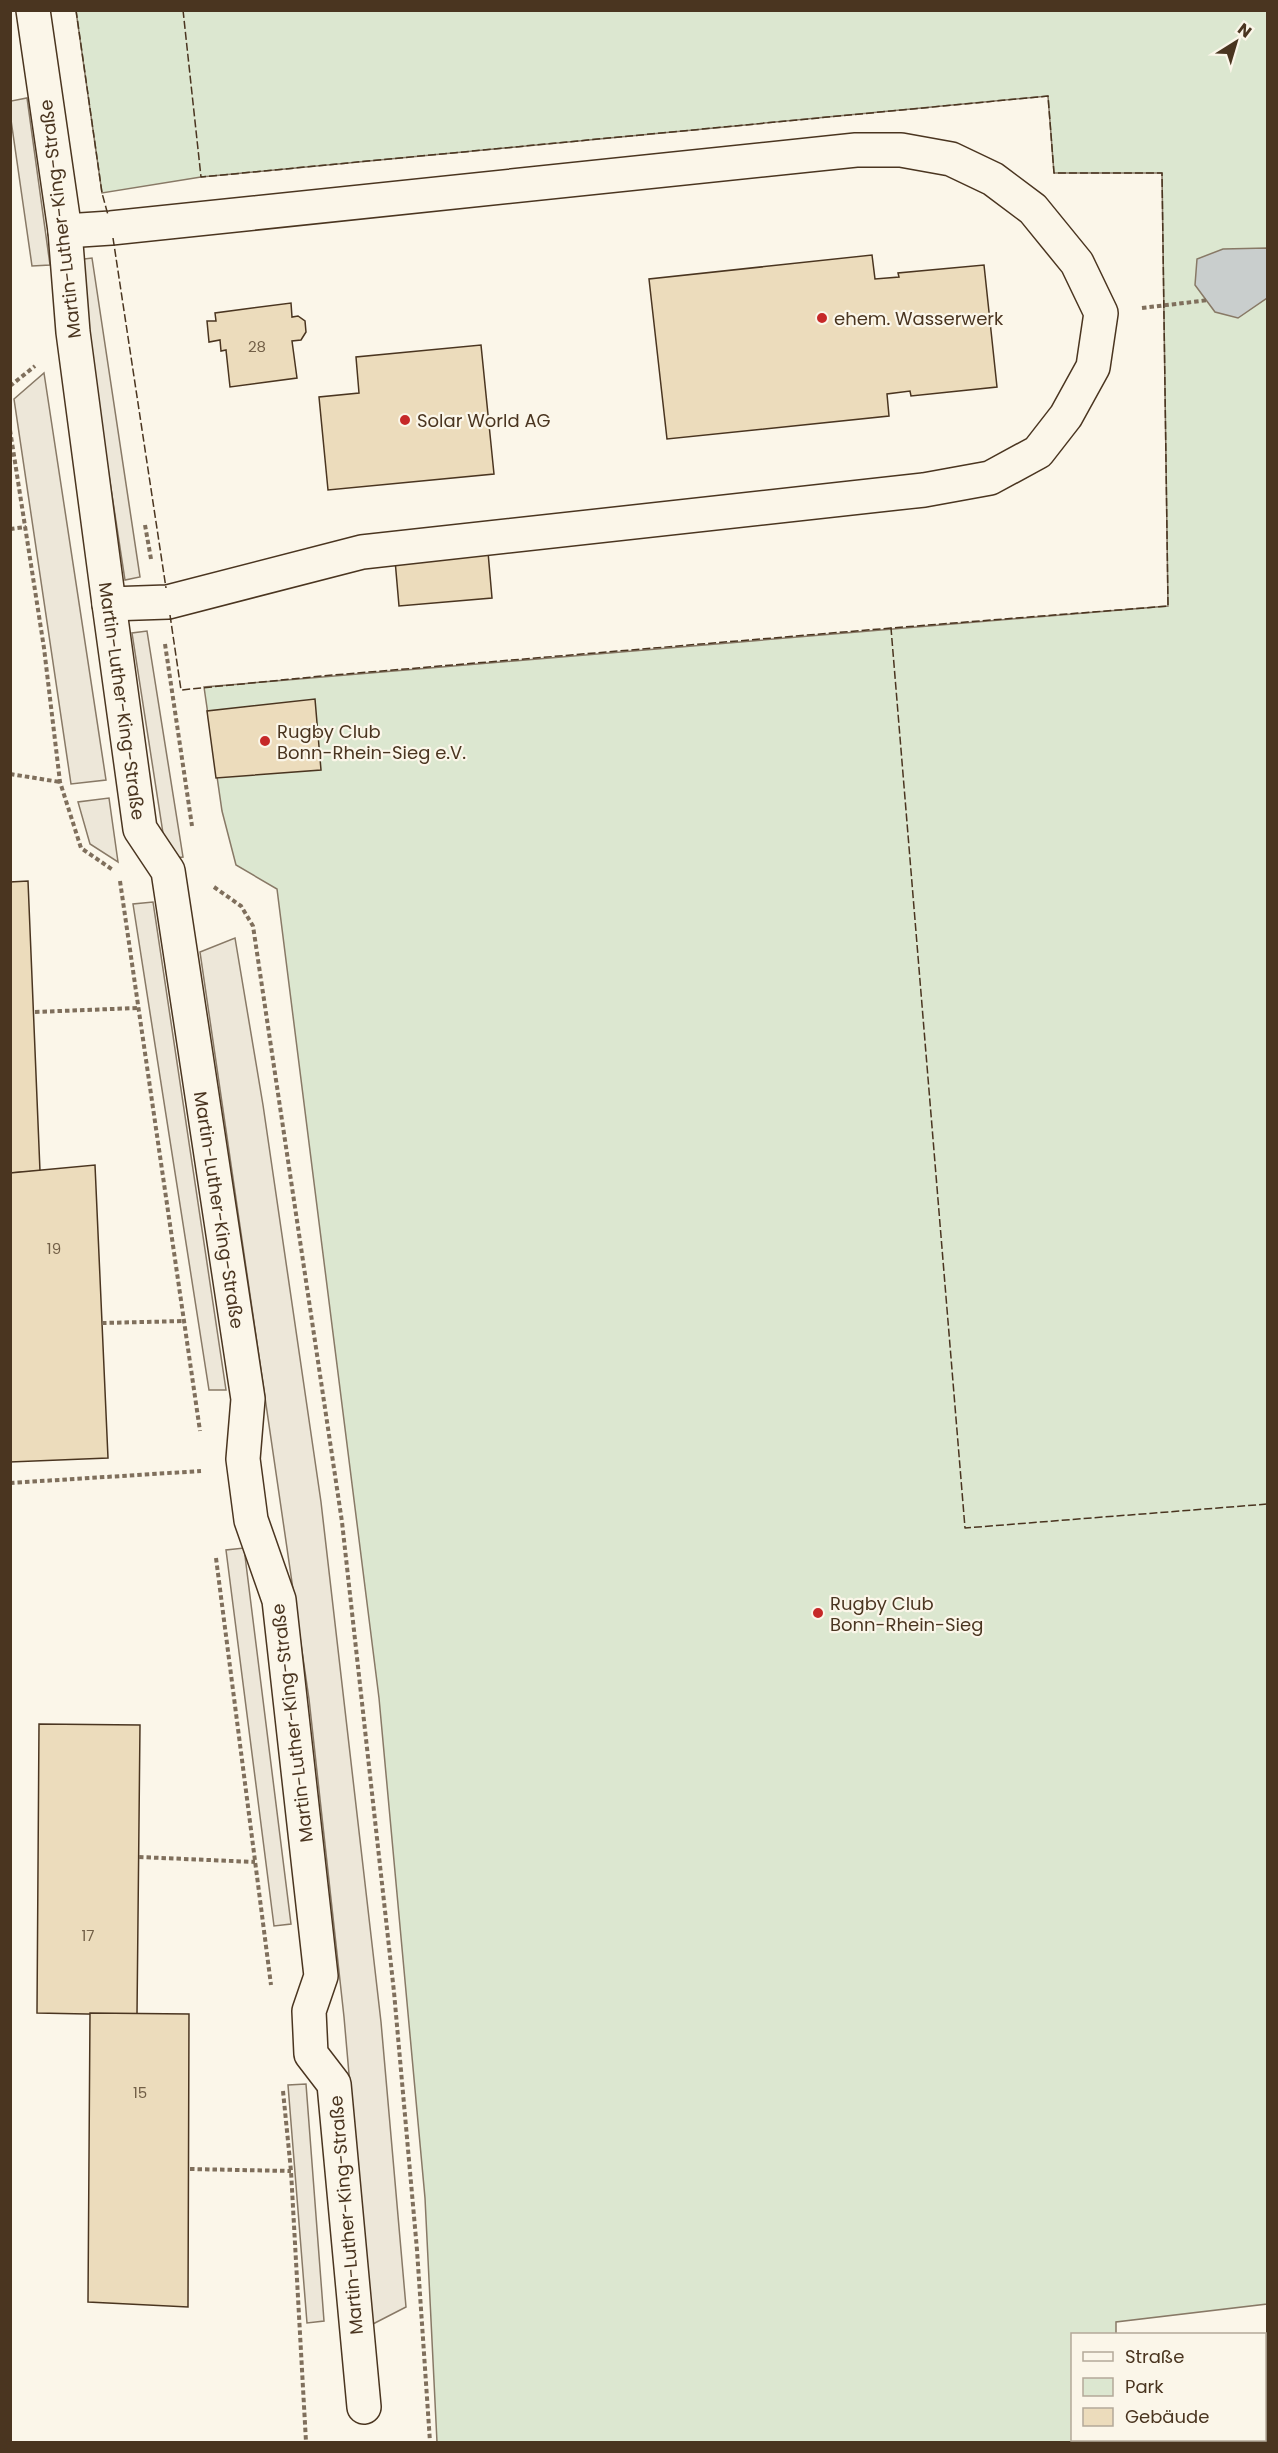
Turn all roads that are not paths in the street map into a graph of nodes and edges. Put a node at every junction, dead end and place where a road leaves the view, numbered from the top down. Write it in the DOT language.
graph roads {
  1 [pos="27,28"];
  2 [pos="65,231"];
  3 [pos="109,604"];
  4 [pos="364,2407"];
  1 -- 2 [label="street, Martin-Luther-King-Straße"];
  2 -- 3 [label="street, Martin-Luther-King-Straße"];
  2 -- 3 [label="street"];
  3 -- 4 [label="street, Martin-Luther-King-Straße"];
}
